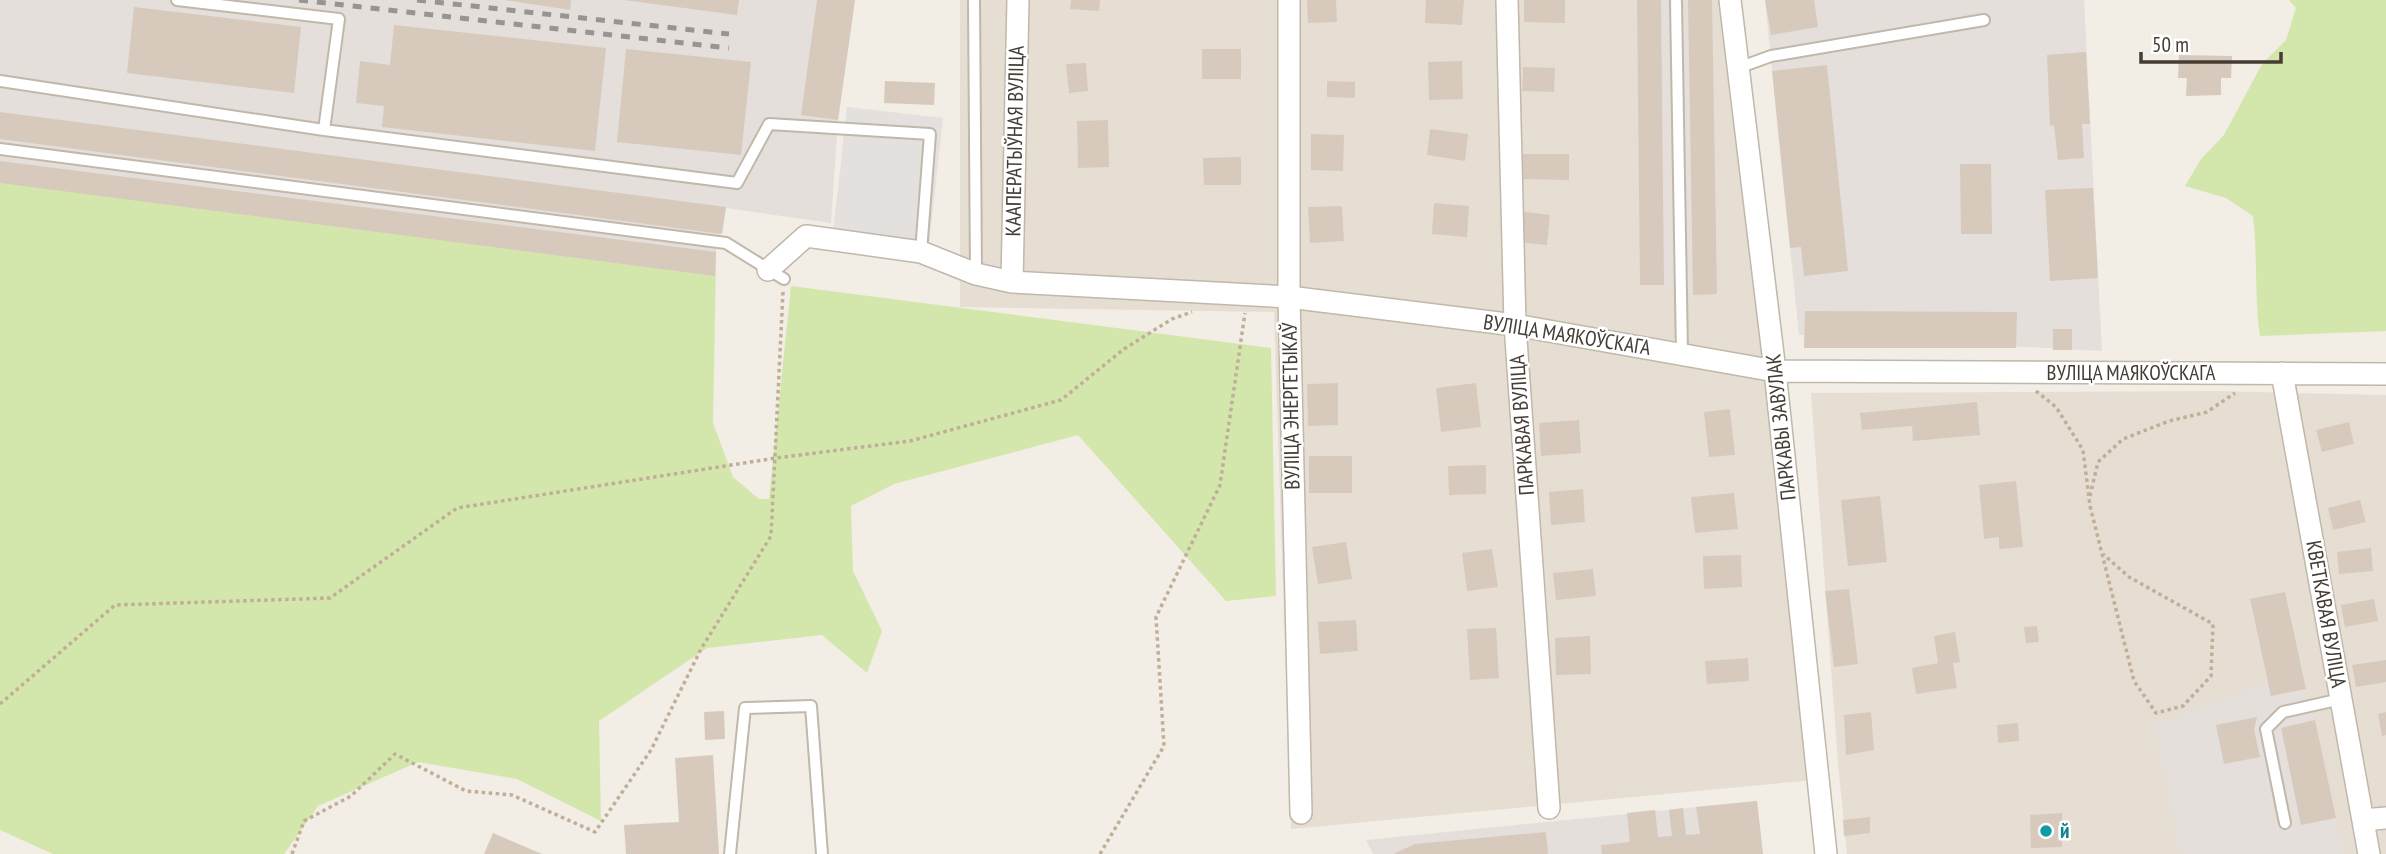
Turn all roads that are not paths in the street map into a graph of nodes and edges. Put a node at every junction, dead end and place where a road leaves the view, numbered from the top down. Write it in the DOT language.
graph roads {
  1 [pos="177,0"];
  2 [pos="974,0"];
  3 [pos="1018,0"];
  4 [pos="1289,0"];
  5 [pos="1507,0"];
  6 [pos="1730,0"];
  7 [pos="1676,2"];
  8 [pos="1984,20"];
  9 [pos="1738,68"];
  10 [pos="0,81"];
  11 [pos="324,131"];
  12 [pos="0,149"];
  13 [pos="921,252"];
  14 [pos="776,274"];
  15 [pos="976,274"];
  16 [pos="1012,282"];
  17 [pos="1289,297"];
  18 [pos="1515,325"];
  19 [pos="1682,354"];
  20 [pos="1775,371"];
  21 [pos="2282,373"];
  22 [pos="2386,374"];
  23 [pos="2341,699"];
  24 [pos="1549,808"];
  25 [pos="1301,813"];
  26 [pos="2386,818"];
  27 [pos="2363,820"];
  28 [pos="2286,823"];
  29 [pos="730,854"];
  30 [pos="822,854"];
  31 [pos="1826,854"];
  32 [pos="2369,854"];
  1 -- 11 [label="lane"];
  2 -- 15 [label="lane"];
  3 -- 16 [label="street, КААПЕРАТЫЎНАЯ ВУЛІЦА"];
  4 -- 17 [label="street, ВУЛІЦА ЭНЕРГЕТЫКАЎ"];
  5 -- 18 [label="street, ПАРКАВАЯ ВУЛІЦА"];
  6 -- 9 [label="street, ПАРКАВЫ ЗАВУЛАК"];
  7 -- 19 [label="lane"];
  8 -- 9 [label="lane"];
  9 -- 20 [label="street, ПАРКАВЫ ЗАВУЛАК"];
  10 -- 11 [label="lane"];
  11 -- 13 [label="lane"];
  12 -- 14 [label="lane"];
  13 -- 14 [label="street, ВУЛІЦА МАЯКОЎСКАГА"];
  13 -- 15 [label="street, ВУЛІЦА МАЯКОЎСКАГА"];
  15 -- 16 [label="street, ВУЛІЦА МАЯКОЎСКАГА"];
  16 -- 17 [label="street, ВУЛІЦА МАЯКОЎСКАГА"];
  17 -- 18 [label="street, ВУЛІЦА МАЯКОЎСКАГА"];
  17 -- 25 [label="street, ВУЛІЦА ЭНЕРГЕТЫКАЎ"];
  18 -- 19 [label="street, ВУЛІЦА МАЯКОЎСКАГА"];
  18 -- 24 [label="street, ПАРКАВАЯ ВУЛІЦА"];
  19 -- 20 [label="street, ВУЛІЦА МАЯКОЎСКАГА"];
  20 -- 21 [label="street, ВУЛІЦА МАЯКОЎСКАГА"];
  20 -- 31 [label="street, ПАРКАВЫ ЗАВУЛАК"];
  21 -- 22 [label="street, ВУЛІЦА МАЯКОЎСКАГА"];
  21 -- 23 [label="street, КВЕТКАВАЯ ВУЛІЦА"];
  23 -- 27 [label="street, КВЕТКАВАЯ ВУЛІЦА"];
  23 -- 28 [label="lane"];
  26 -- 27 [label="street"];
  27 -- 32 [label="street, КВЕТКАВАЯ ВУЛІЦА"];
  29 -- 30 [label="lane"];
}
